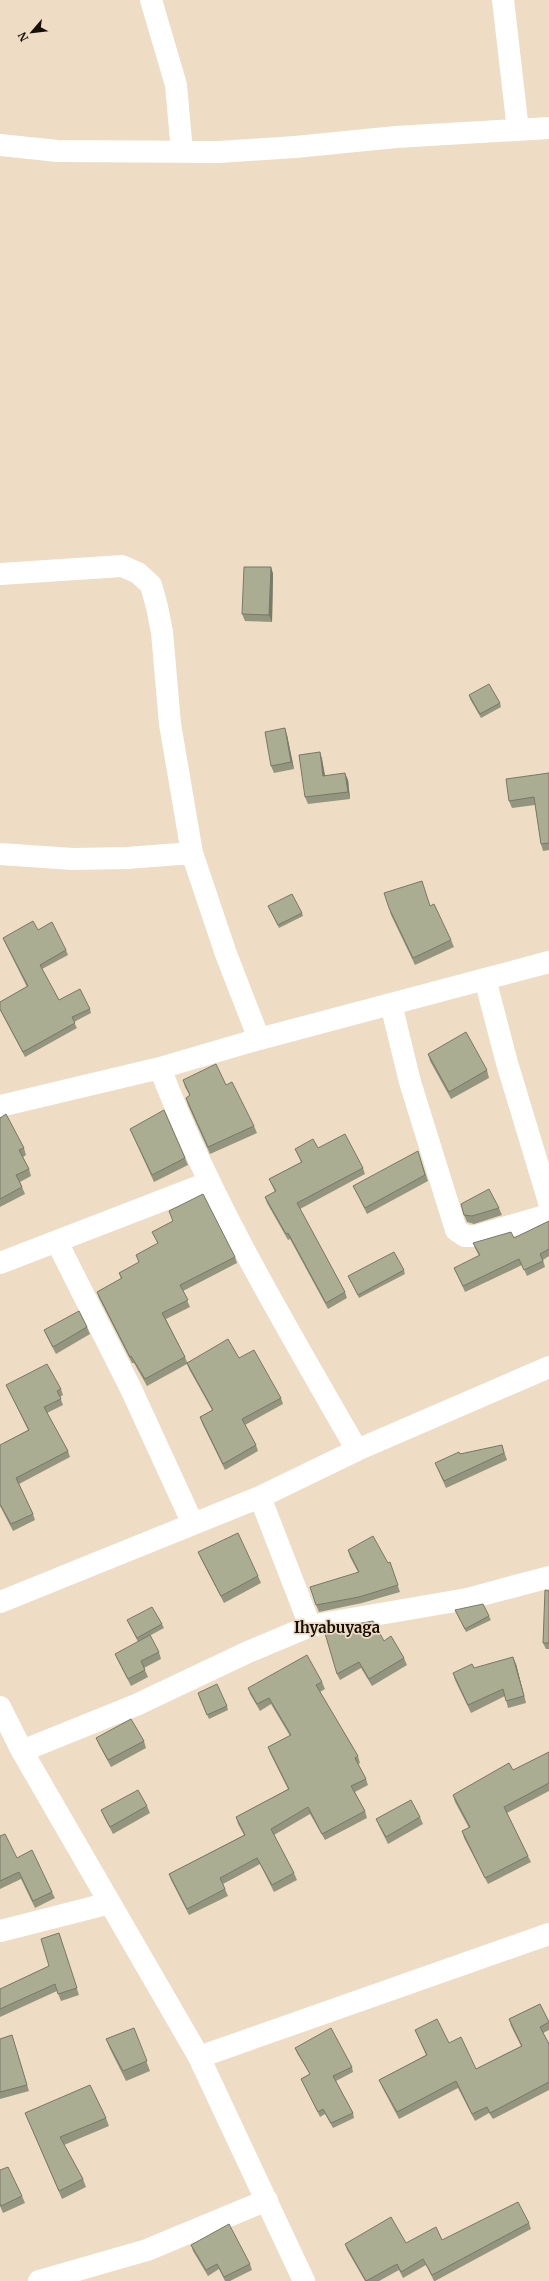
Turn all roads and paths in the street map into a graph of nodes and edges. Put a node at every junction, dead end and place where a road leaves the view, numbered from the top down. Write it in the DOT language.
graph roads {
  1 [pos="151,0"];
  2 [pos="503,0"];
  3 [pos="549,128"];
  4 [pos="518,130"];
  5 [pos="0,145"];
  6 [pos="182,152"];
  7 [pos="0,574"];
  8 [pos="192,853"];
  9 [pos="0,854"];
  10 [pos="549,962"];
  11 [pos="485,979"];
  12 [pos="391,1004"];
  13 [pos="259,1039"];
  14 [pos="160,1068"];
  15 [pos="0,1106"];
  16 [pos="210,1182"];
  17 [pos="549,1202"];
  18 [pos="549,1213"];
  19 [pos="57,1242"];
  20 [pos="0,1263"];
  21 [pos="549,1366"];
  22 [pos="358,1450"];
  23 [pos="260,1497"];
  24 [pos="193,1524"];
  25 [pos="549,1577"];
  26 [pos="0,1602"];
  27 [pos="310,1626"];
  28 [pos="0,1707"];
  29 [pos="22,1751"];
  30 [pos="110,1903"];
  31 [pos="0,1931"];
  32 [pos="549,1934"];
  33 [pos="199,2057"];
  34 [pos="267,2200"];
  35 [pos="39,2281"];
  36 [pos="304,2281"];
  1 -- 6 [label="street"];
  2 -- 4 [label="street"];
  3 -- 4 [label="street"];
  4 -- 6 [label="street"];
  5 -- 6 [label="street"];
  7 -- 8 [label="street"];
  8 -- 9 [label="street"];
  8 -- 13 [label="street"];
  10 -- 11 [label="street"];
  11 -- 12 [label="street"];
  11 -- 17 [label="street"];
  12 -- 13 [label="street"];
  12 -- 18 [label="street"];
  13 -- 14 [label="street"];
  14 -- 15 [label="street"];
  14 -- 16 [label="street"];
  16 -- 19 [label="street"];
  16 -- 22 [label="street"];
  19 -- 20 [label="street"];
  19 -- 24 [label="street"];
  21 -- 22 [label="street"];
  22 -- 23 [label="street"];
  23 -- 24 [label="street"];
  23 -- 27 [label="street"];
  24 -- 26 [label="street"];
  25 -- 27 [label="street"];
  27 -- 29 [label="street"];
  28 -- 29 [label="street"];
  29 -- 30 [label="street"];
  30 -- 31 [label="street"];
  30 -- 33 [label="street"];
  32 -- 33 [label="street"];
  33 -- 34 [label="street"];
  34 -- 35 [label="street"];
  34 -- 36 [label="street"];
}
